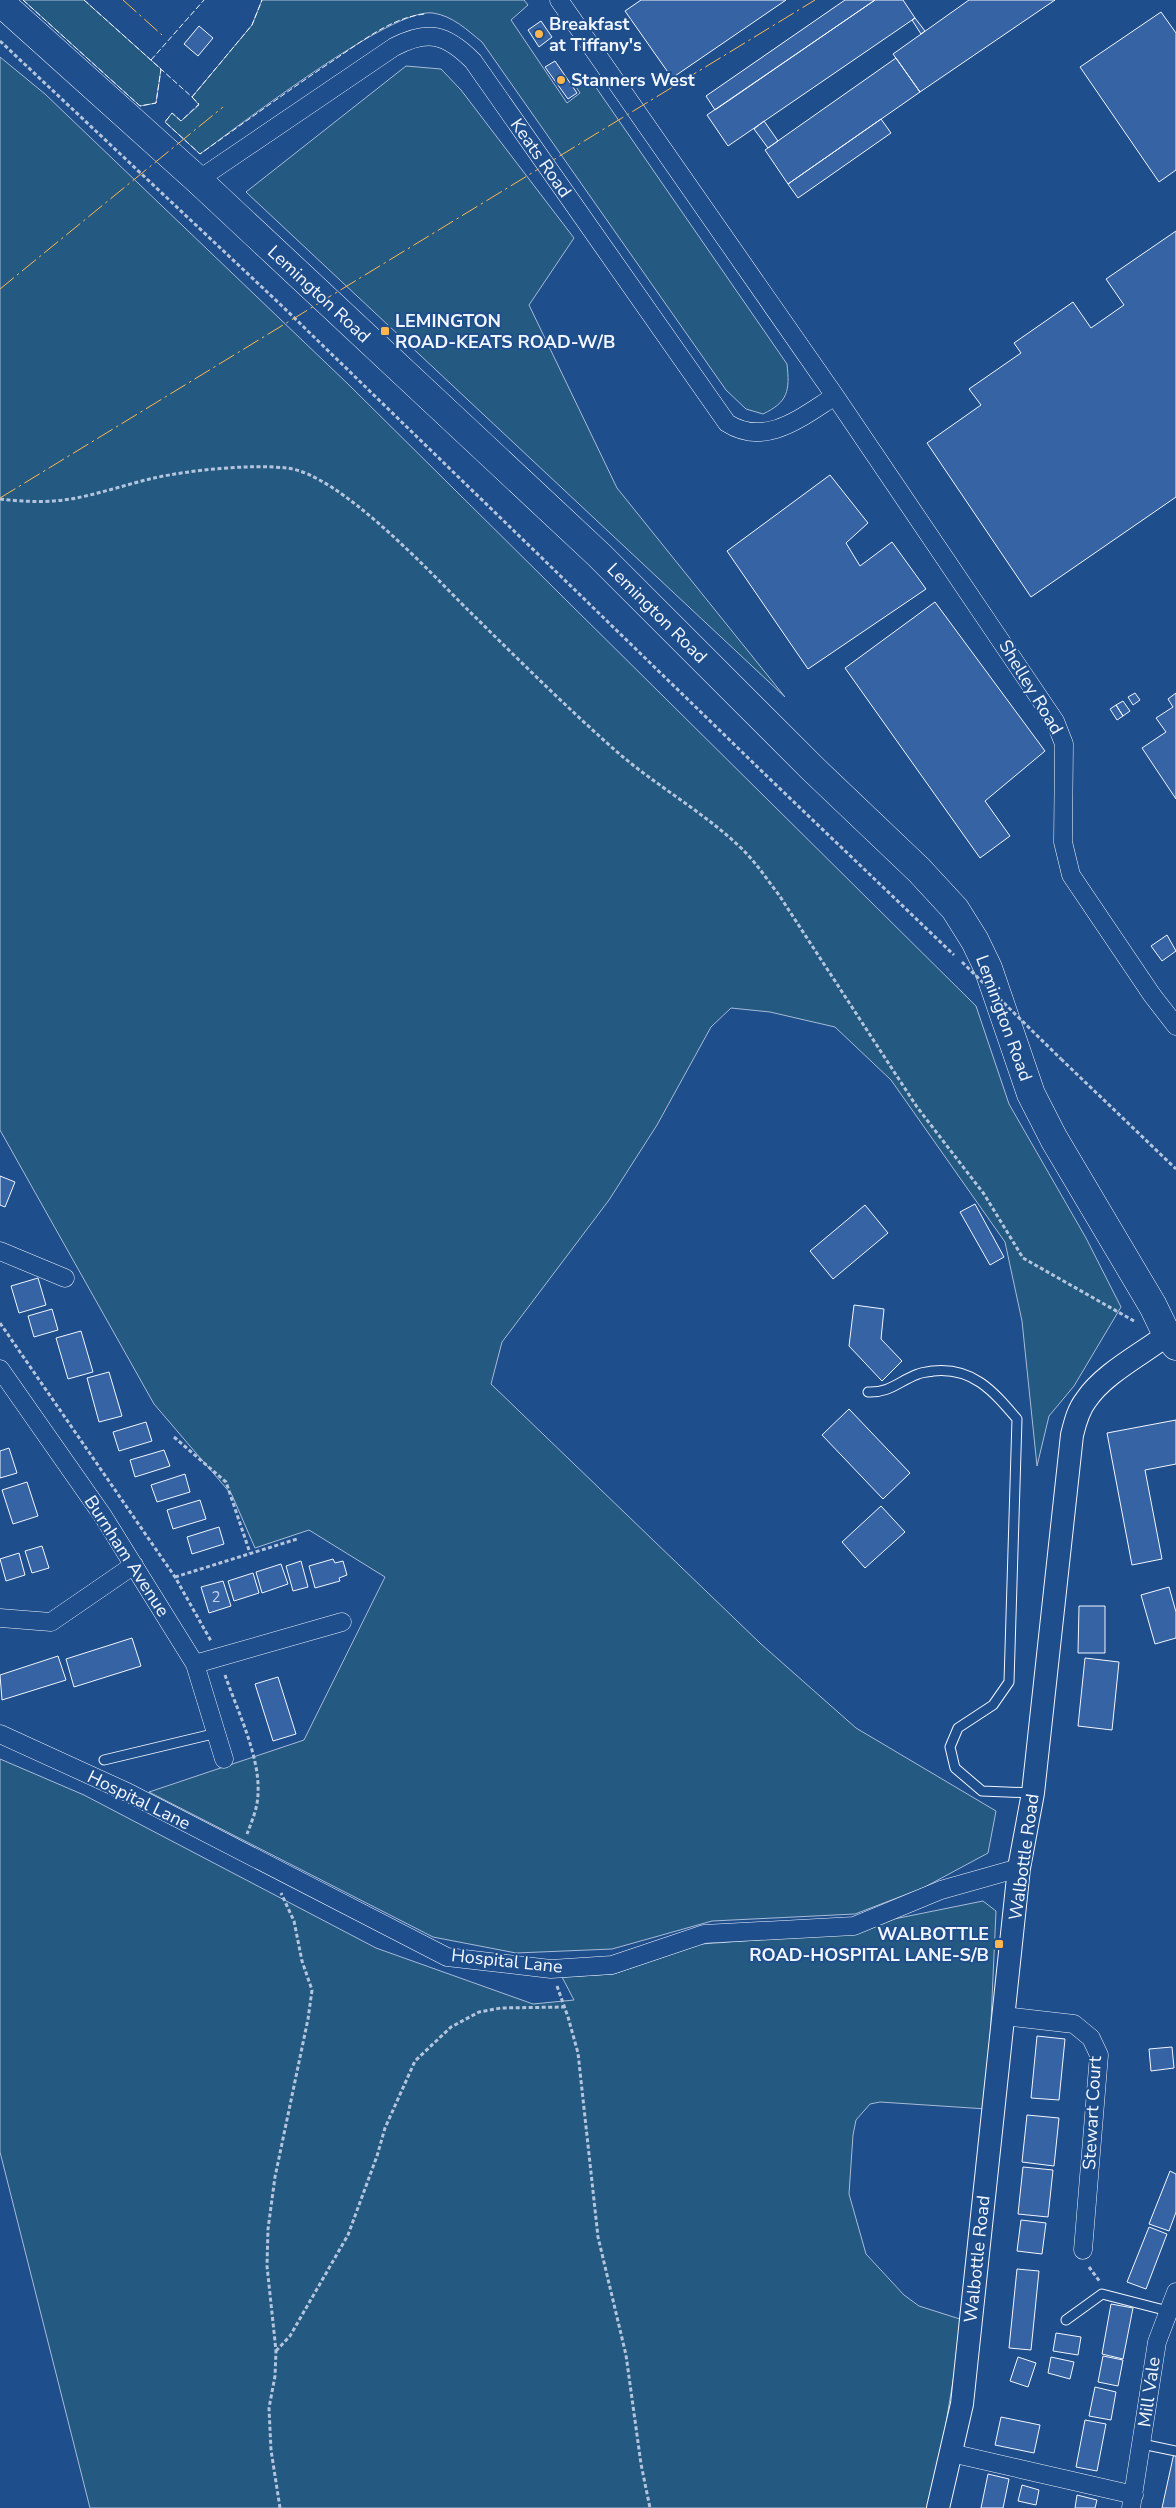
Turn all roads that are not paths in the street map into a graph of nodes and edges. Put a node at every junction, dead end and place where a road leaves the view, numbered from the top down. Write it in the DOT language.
graph roads {
  1 [pos="559,0"];
  2 [pos="0,2"];
  3 [pos="198,180"];
  4 [pos="835,396"];
  5 [pos="1176,1026"];
  6 [pos="0,1251"];
  7 [pos="66,1278"];
  8 [pos="1172,1341"];
  9 [pos="0,1369"];
  10 [pos="868,1392"];
  11 [pos="134,1565"];
  12 [pos="0,1618"];
  13 [pos="342,1622"];
  14 [pos="195,1664"];
  15 [pos="217,1732"];
  16 [pos="0,1734"];
  17 [pos="224,1759"];
  18 [pos="104,1760"];
  19 [pos="1033,1793"];
  20 [pos="1019,1868"];
  21 [pos="1004,2016"];
  22 [pos="1083,2250"];
  23 [pos="1176,2292"];
  24 [pos="1168,2311"];
  25 [pos="1066,2320"];
  26 [pos="1142,2444"];
  27 [pos="1176,2451"];
  28 [pos="952,2453"];
  29 [pos="1132,2502"];
  30 [pos="938,2508"];
  1 -- 4 [label="street, Shelley Road"];
  2 -- 3 [label="main road, Lemington Road"];
  3 -- 4 [label="street, Keats Road"];
  3 -- 8 [label="main road, Lemington Road"];
  4 -- 5 [label="street, Shelley Road"];
  6 -- 7 [label="street"];
  8 -- 19 [label="street, Walbottle Road"];
  9 -- 11 [label="street, Burnham Avenue"];
  10 -- 19 [label="lane"];
  11 -- 12 [label="street"];
  11 -- 14 [label="street, Burnham Avenue"];
  13 -- 14 [label="street"];
  14 -- 15 [label="street, Burnham Avenue"];
  15 -- 17 [label="street, Burnham Avenue"];
  15 -- 18 [label="lane"];
  16 -- 20 [label="street, Hospital Lane"];
  19 -- 20 [label="street, Walbottle Road"];
  20 -- 21 [label="street, Walbottle Road"];
  21 -- 22 [label="street, Stewart Court"];
  21 -- 28 [label="street, Walbottle Road"];
  23 -- 24 [label="street, Mill Vale"];
  24 -- 25 [label="lane"];
  24 -- 26 [label="street, Mill Vale"];
  26 -- 27 [label="lane"];
  26 -- 29 [label="street, Mill Vale"];
  28 -- 29 [label="street, Mill Vale"];
  28 -- 30 [label="street, Walbottle Road"];
}
